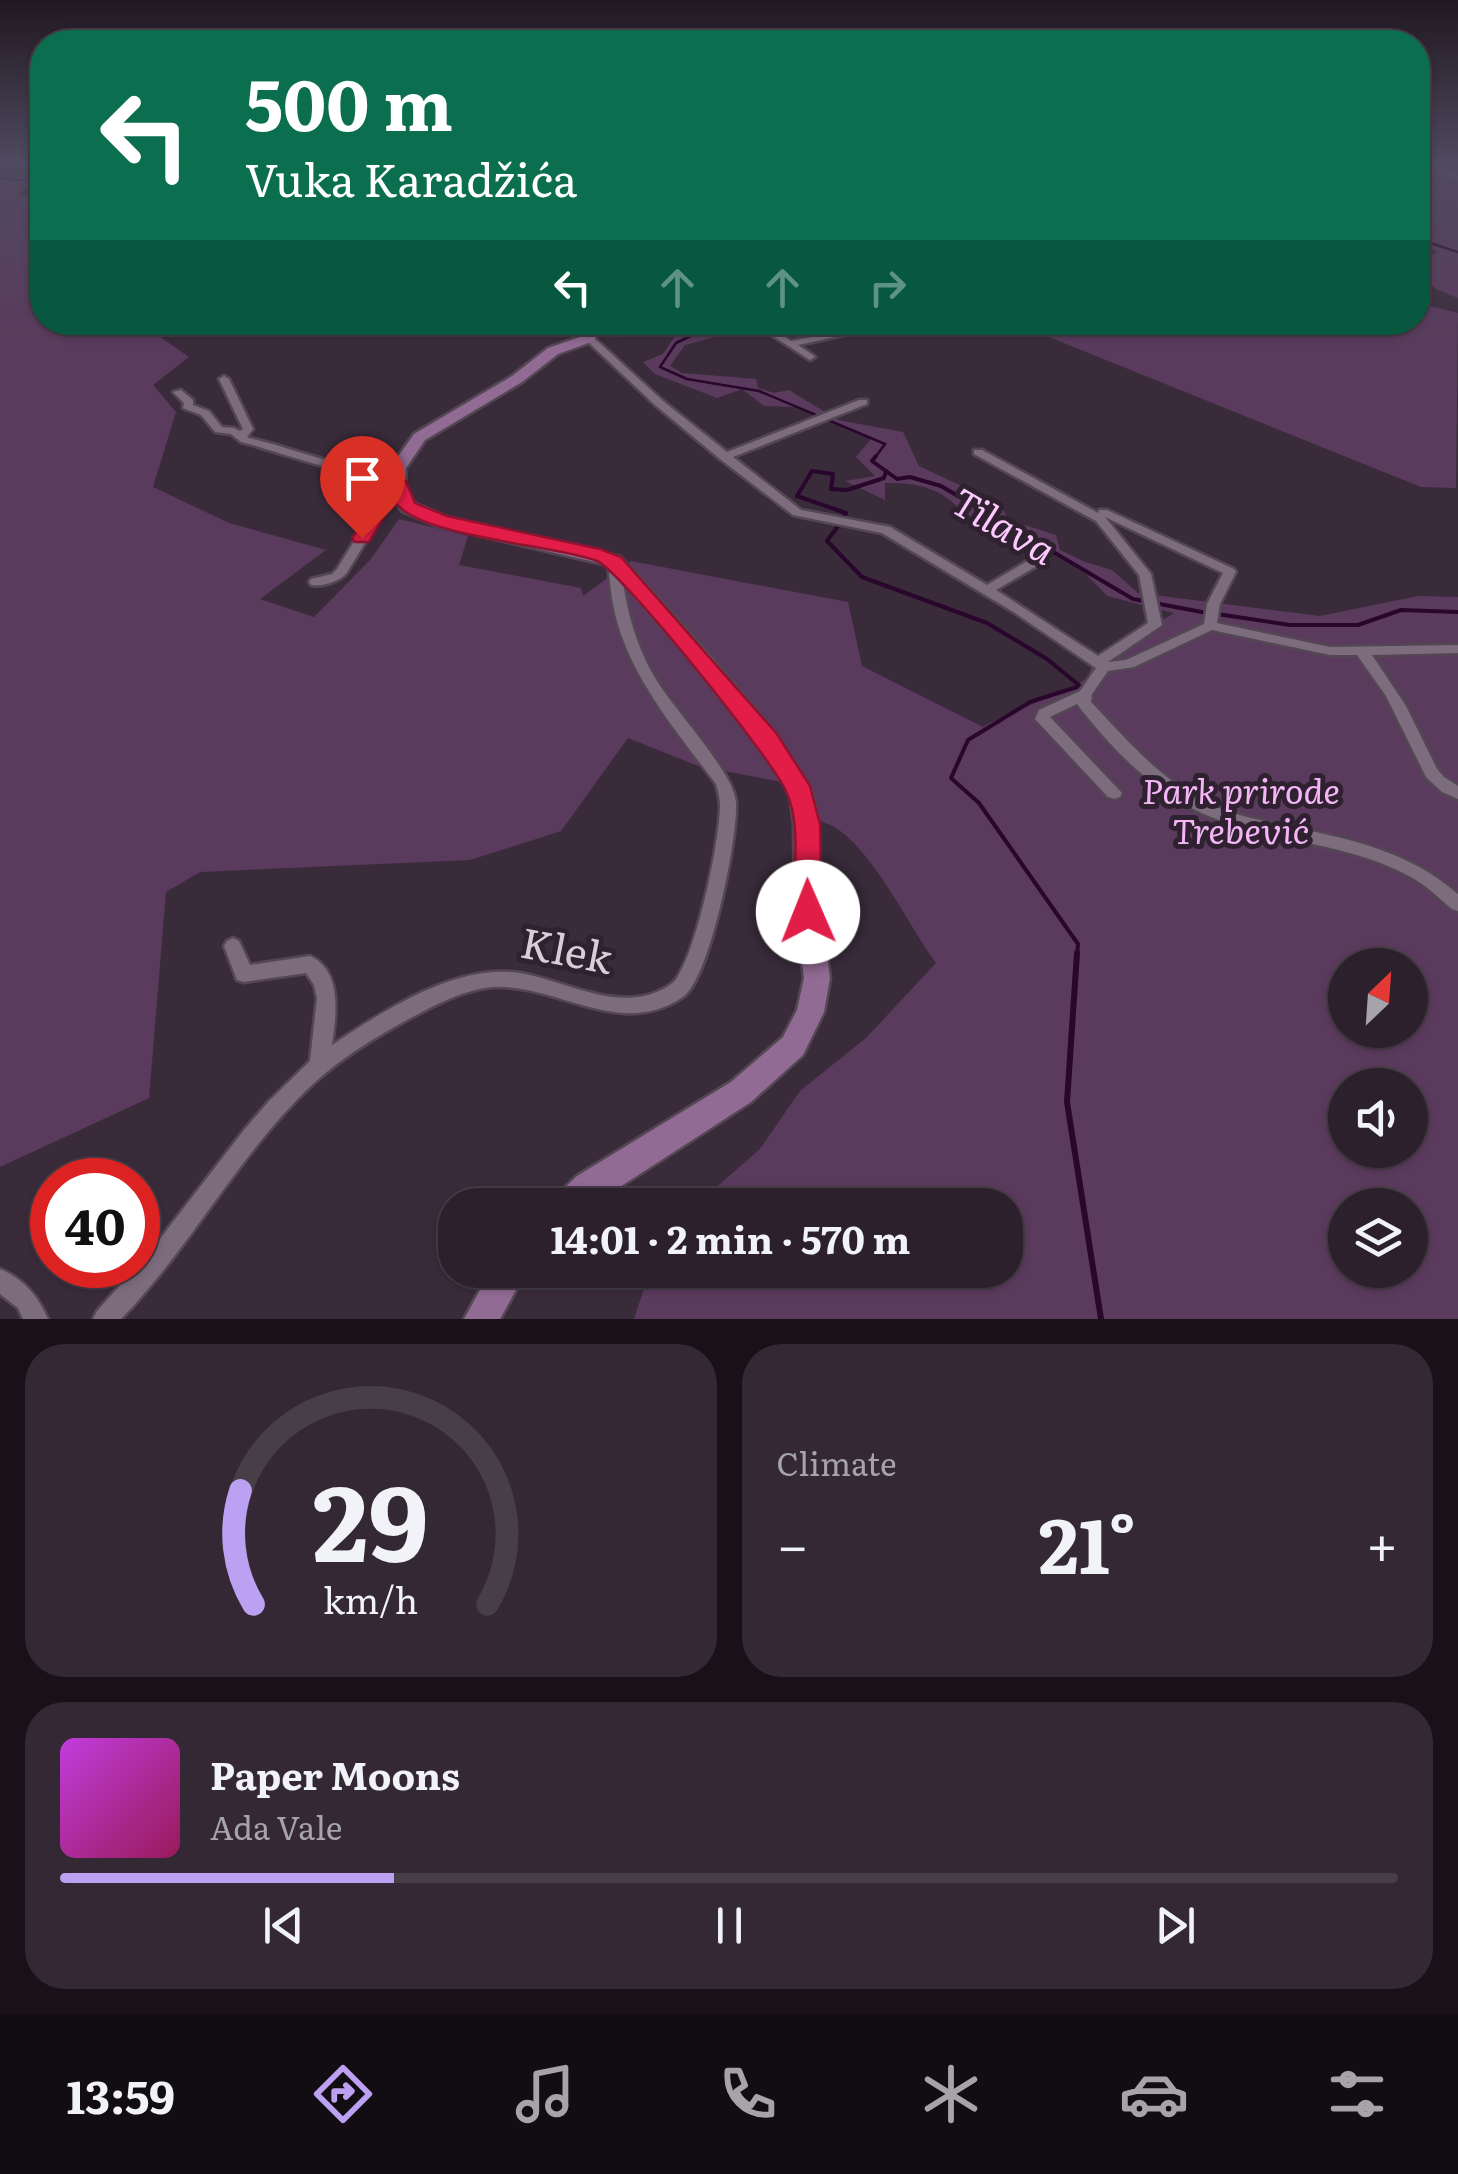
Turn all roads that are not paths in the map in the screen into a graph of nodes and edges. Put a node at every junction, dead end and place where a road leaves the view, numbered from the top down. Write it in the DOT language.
graph roads {
  1 [pos="580,335"];
  2 [pos="599,335"];
  3 [pos="776,335"];
  4 [pos="834,335"];
  5 [pos="791,344"];
  6 [pos="810,357"];
  7 [pos="224,379"];
  8 [pos="854,390"];
  9 [pos="178,392"];
  10 [pos="863,402"];
  11 [pos="826,415"];
  12 [pos="242,437"];
  13 [pos="978,452"];
  14 [pos="724,458"];
  15 [pos="396,478"];
  16 [pos="1104,512"];
  17 [pos="1043,557"];
  18 [pos="614,561"];
  19 [pos="315,582"];
  20 [pos="988,590"];
  21 [pos="1210,617"];
  22 [pos="1458,648"];
  23 [pos="1362,652"];
  24 [pos="1102,664"];
  25 [pos="1085,694"];
  26 [pos="1114,793"];
  27 [pos="1458,793"];
  28 [pos="1458,904"];
  29 [pos="233,946"];
  30 [pos="319,1066"];
  31 [pos="587,1188"];
  32 [pos="0,1280"];
  33 [pos="500,1288"];
  34 [pos="36,1319"];
  35 [pos="105,1319"];
  36 [pos="482,1319"];
  1 -- 15 [label="street"];
  2 -- 14 [label="street"];
  3 -- 5 [label="street"];
  4 -- 5 [label="street"];
  5 -- 6 [label="street"];
  7 -- 12 [label="street"];
  8 -- 11 [label="street"];
  9 -- 12 [label="street"];
  10 -- 11 [label="street"];
  11 -- 14 [label="street"];
  12 -- 15 [label="street"];
  13 -- 24 [label="street"];
  14 -- 20 [label="street"];
  15 -- 18 [label="street"];
  15 -- 19 [label="street"];
  16 -- 21 [label="street"];
  17 -- 20 [label="street"];
  18 -- 30 [label="street, Klek"];
  18 -- 31 [label="street"];
  20 -- 24 [label="street"];
  21 -- 23 [label="street"];
  21 -- 24 [label="street"];
  22 -- 23 [label="street"];
  23 -- 27 [label="street"];
  24 -- 25 [label="street"];
  25 -- 26 [label="street"];
  25 -- 28 [label="street"];
  29 -- 30 [label="street"];
  30 -- 35 [label="street, Klek"];
  32 -- 34 [label="street"];
  33 -- 36 [label="street"];
}
